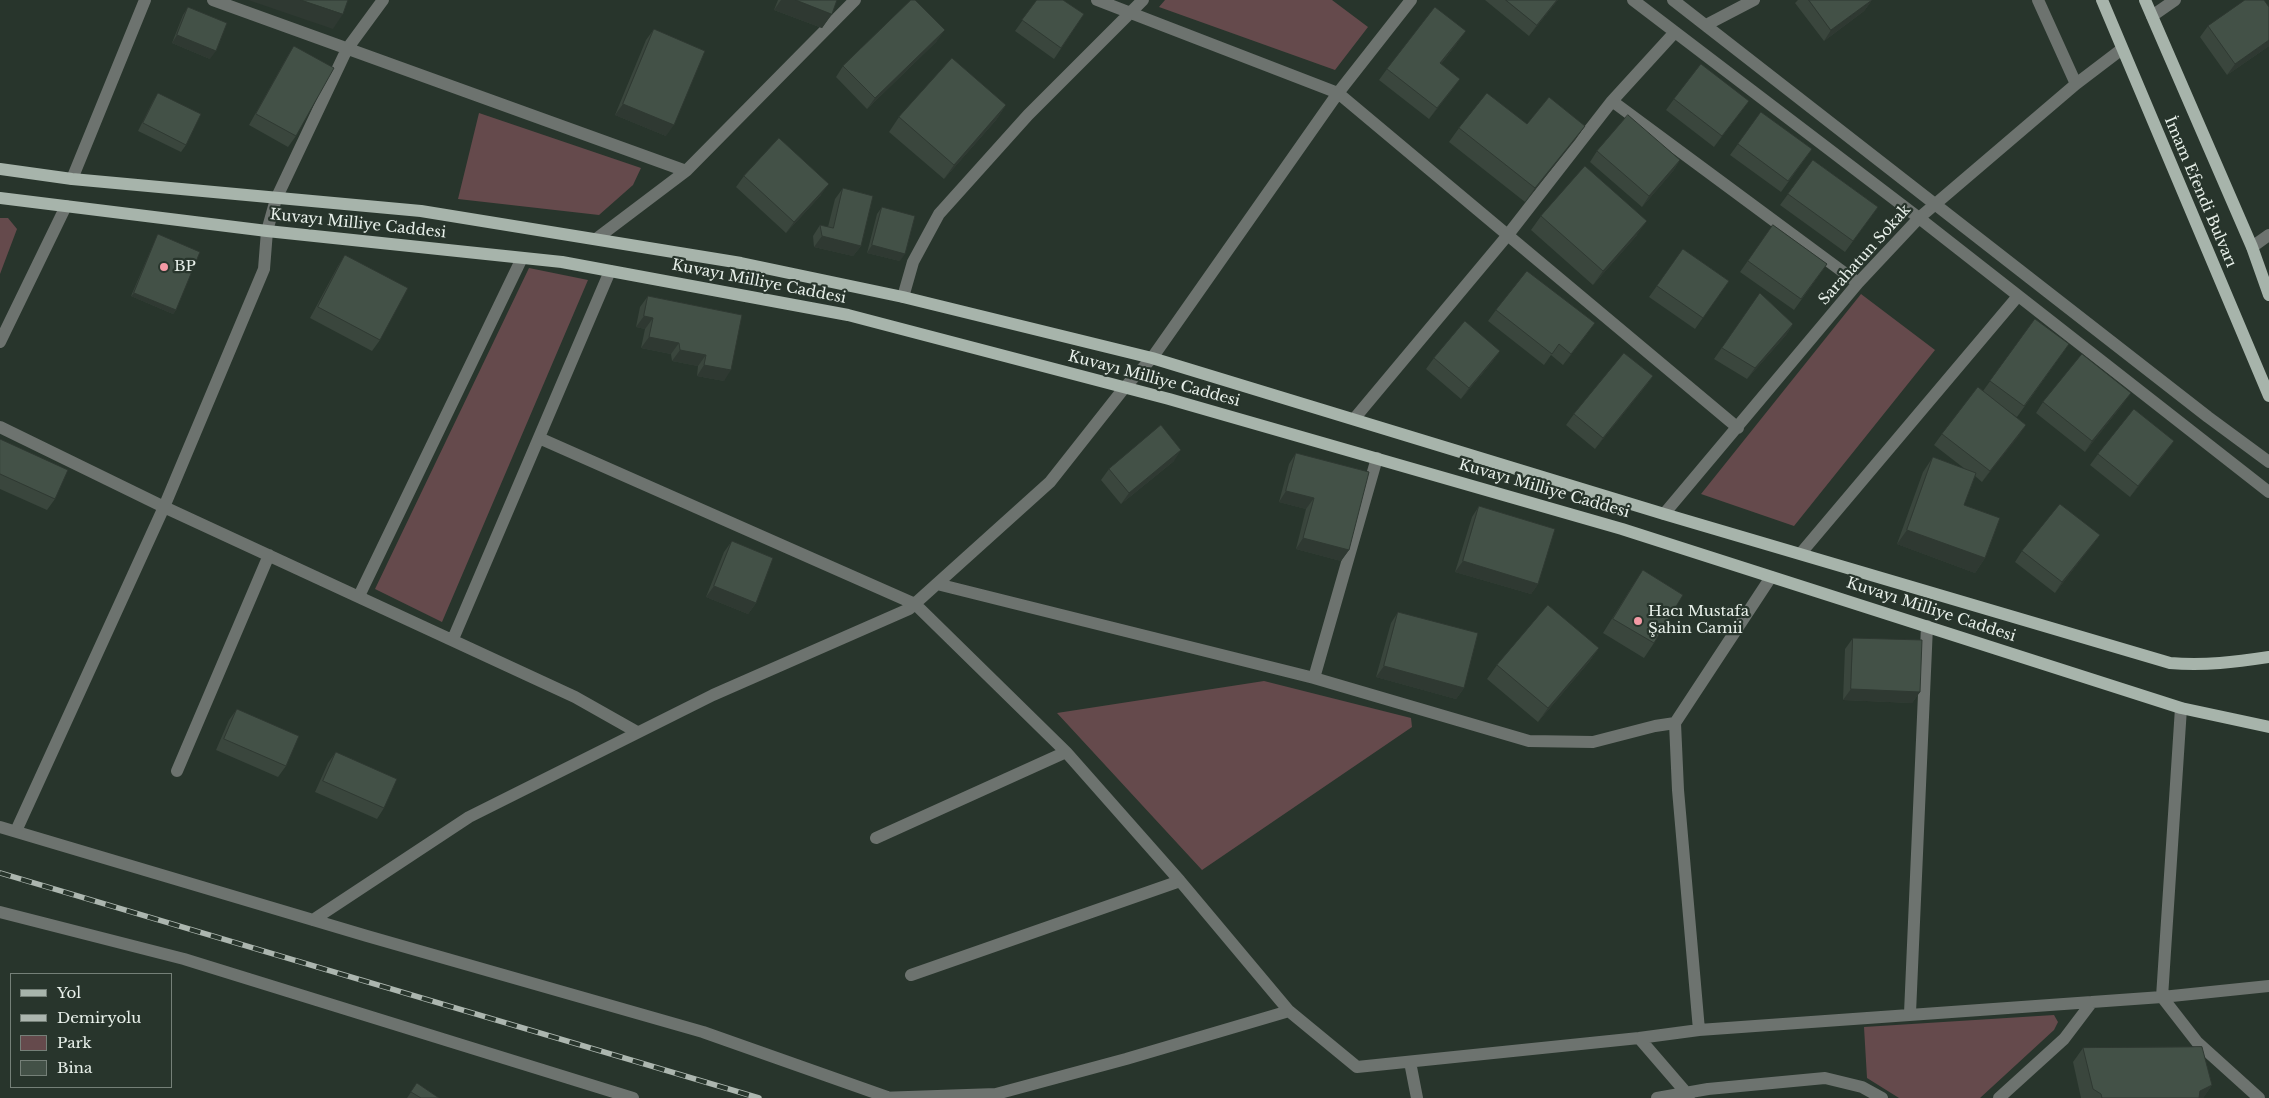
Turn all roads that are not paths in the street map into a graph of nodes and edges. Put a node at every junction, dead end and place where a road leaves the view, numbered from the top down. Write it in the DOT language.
graph roads {
  1 [pos="145,0"];
  2 [pos="213,0"];
  3 [pos="383,0"];
  4 [pos="855,0"];
  5 [pos="1097,0"];
  6 [pos="1143,0"];
  7 [pos="1411,0"];
  8 [pos="1633,0"];
  9 [pos="1673,0"];
  10 [pos="1754,0"];
  11 [pos="2038,0"];
  12 [pos="2102,0"];
  13 [pos="2145,0"];
  14 [pos="2174,0"];
  15 [pos="1130,13"];
  16 [pos="2152,16"];
  17 [pos="1706,25"];
  18 [pos="1675,32"];
  19 [pos="346,49"];
  20 [pos="2122,49"];
  21 [pos="2076,84"];
  22 [pos="1338,93"];
  23 [pos="1612,101"];
  24 [pos="0,169"];
  25 [pos="686,172"];
  26 [pos="72,179"];
  27 [pos="0,198"];
  28 [pos="276,199"];
  29 [pos="1935,204"];
  30 [pos="66,206"];
  31 [pos="1919,218"];
  32 [pos="267,231"];
  33 [pos="2269,235"];
  34 [pos="1507,236"];
  35 [pos="596,239"];
  36 [pos="2252,247"];
  37 [pos="522,258"];
  38 [pos="610,271"];
  39 [pos="1858,283"];
  40 [pos="2269,294"];
  41 [pos="2018,296"];
  42 [pos="903,297"];
  43 [pos="1,337"];
  44 [pos="1152,358"];
  45 [pos="1125,387"];
  46 [pos="2269,396"];
  47 [pos="1354,419"];
  48 [pos="0,427"];
  49 [pos="1738,428"];
  50 [pos="539,438"];
  51 [pos="1377,458"];
  52 [pos="2269,462"];
  53 [pos="2269,492"];
  54 [pos="164,507"];
  55 [pos="1664,514"];
  56 [pos="1801,553"];
  57 [pos="269,555"];
  58 [pos="1772,576"];
  59 [pos="937,584"];
  60 [pos="359,596"];
  61 [pos="915,604"];
  62 [pos="1928,626"];
  63 [pos="453,639"];
  64 [pos="2269,657"];
  65 [pos="1314,678"];
  66 [pos="2181,708"];
  67 [pos="1675,724"];
  68 [pos="2269,727"];
  69 [pos="637,732"];
  70 [pos="1066,752"];
  71 [pos="177,771"];
  72 [pos="0,827"];
  73 [pos="16,831"];
  74 [pos="876,838"];
  75 [pos="1180,881"];
  76 [pos="0,912"];
  77 [pos="313,920"];
  78 [pos="911,975"];
  79 [pos="2269,986"];
  80 [pos="2162,997"];
  81 [pos="2092,1002"];
  82 [pos="1289,1011"];
  83 [pos="1910,1013"];
  84 [pos="1699,1030"];
  85 [pos="1639,1038"];
  86 [pos="1410,1062"];
  87 [pos="1688,1095"];
  88 [pos="633,1098"];
  89 [pos="884,1098"];
  90 [pos="1417,1098"];
  91 [pos="1658,1098"];
  92 [pos="1882,1098"];
  93 [pos="1998,1098"];
  94 [pos="2259,1098"];
  1 -- 26 [label="street"];
  2 -- 19 [label="street"];
  3 -- 19 [label="street"];
  4 -- 25 [label="street"];
  5 -- 15 [label="street"];
  6 -- 15 [label="street"];
  7 -- 22 [label="street"];
  8 -- 18 [label="street"];
  9 -- 17 [label="street"];
  10 -- 17 [label="street"];
  11 -- 21 [label="street"];
  12 -- 20 [label="main road, İmam Efendi Bulvarı"];
  13 -- 16 [label="main road, İmam Efendi Bulvarı"];
  14 -- 16 [label="street"];
  15 -- 22 [label="street"];
  15 -- 42 [label="street"];
  16 -- 36 [label="main road, İmam Efendi Bulvarı"];
  17 -- 29 [label="street"];
  18 -- 23 [label="street"];
  18 -- 31 [label="street"];
  19 -- 25 [label="street"];
  19 -- 28 [label="street"];
  20 -- 21 [label="street, Sarahatun Sokak"];
  20 -- 46 [label="main road, İmam Efendi Bulvarı"];
  21 -- 29 [label="street, Sarahatun Sokak"];
  22 -- 34 [label="street"];
  22 -- 44 [label="street"];
  23 -- 34 [label="street"];
  23 -- 39 [label="street"];
  24 -- 26 [label="main road, Kuvayı Milliye Caddesi"];
  25 -- 35 [label="street"];
  26 -- 28 [label="main road, Kuvayı Milliye Caddesi"];
  27 -- 30 [label="main road, Kuvayı Milliye Caddesi"];
  28 -- 32 [label="street"];
  28 -- 35 [label="main road, Kuvayı Milliye Caddesi"];
  29 -- 31 [label="street, Sarahatun Sokak"];
  29 -- 52 [label="street"];
  30 -- 32 [label="main road, Kuvayı Milliye Caddesi"];
  30 -- 43 [label="street"];
  31 -- 39 [label="street, Sarahatun Sokak"];
  31 -- 41 [label="street"];
  32 -- 37 [label="main road, Kuvayı Milliye Caddesi"];
  32 -- 54 [label="street"];
  33 -- 36 [label="street"];
  34 -- 47 [label="street"];
  34 -- 49 [label="street"];
  35 -- 42 [label="main road, Kuvayı Milliye Caddesi"];
  36 -- 40 [label="main road, İmam Efendi Bulvarı"];
  37 -- 38 [label="main road, Kuvayı Milliye Caddesi"];
  37 -- 60 [label="street"];
  38 -- 45 [label="main road, Kuvayı Milliye Caddesi"];
  38 -- 50 [label="street"];
  39 -- 49 [label="street, Sarahatun Sokak"];
  41 -- 53 [label="street"];
  41 -- 56 [label="street"];
  42 -- 44 [label="main road, Kuvayı Milliye Caddesi"];
  44 -- 45 [label="street"];
  44 -- 47 [label="main road, Kuvayı Milliye Caddesi"];
  45 -- 51 [label="main road, Kuvayı Milliye Caddesi"];
  45 -- 59 [label="street"];
  47 -- 55 [label="main road, Kuvayı Milliye Caddesi"];
  48 -- 54 [label="street"];
  49 -- 55 [label="street, Sarahatun Sokak"];
  50 -- 61 [label="street"];
  50 -- 63 [label="street"];
  51 -- 58 [label="main road, Kuvayı Milliye Caddesi"];
  51 -- 65 [label="street"];
  54 -- 57 [label="street"];
  54 -- 73 [label="street"];
  55 -- 56 [label="main road, Kuvayı Milliye Caddesi"];
  56 -- 64 [label="main road, Kuvayı Milliye Caddesi"];
  57 -- 60 [label="street"];
  57 -- 71 [label="street"];
  58 -- 62 [label="main road, Kuvayı Milliye Caddesi"];
  58 -- 67 [label="street"];
  59 -- 61 [label="street"];
  59 -- 65 [label="street"];
  60 -- 63 [label="street"];
  61 -- 69 [label="street"];
  61 -- 70 [label="street"];
  62 -- 66 [label="main road, Kuvayı Milliye Caddesi"];
  62 -- 83 [label="street"];
  63 -- 69 [label="street"];
  65 -- 67 [label="street"];
  66 -- 68 [label="main road, Kuvayı Milliye Caddesi"];
  66 -- 80 [label="street"];
  67 -- 84 [label="street"];
  69 -- 77 [label="street"];
  70 -- 74 [label="street"];
  70 -- 75 [label="street"];
  72 -- 73 [label="street"];
  73 -- 77 [label="street"];
  75 -- 78 [label="street"];
  75 -- 82 [label="street"];
  76 -- 88 [label="street"];
  77 -- 89 [label="street"];
  79 -- 80 [label="street"];
  80 -- 81 [label="street"];
  80 -- 94 [label="street"];
  81 -- 83 [label="street"];
  81 -- 93 [label="street"];
  82 -- 86 [label="street"];
  82 -- 89 [label="street"];
  83 -- 84 [label="street"];
  84 -- 85 [label="street"];
  85 -- 86 [label="street"];
  85 -- 87 [label="street"];
  86 -- 90 [label="street"];
  87 -- 91 [label="street"];
  87 -- 92 [label="street"];
}
